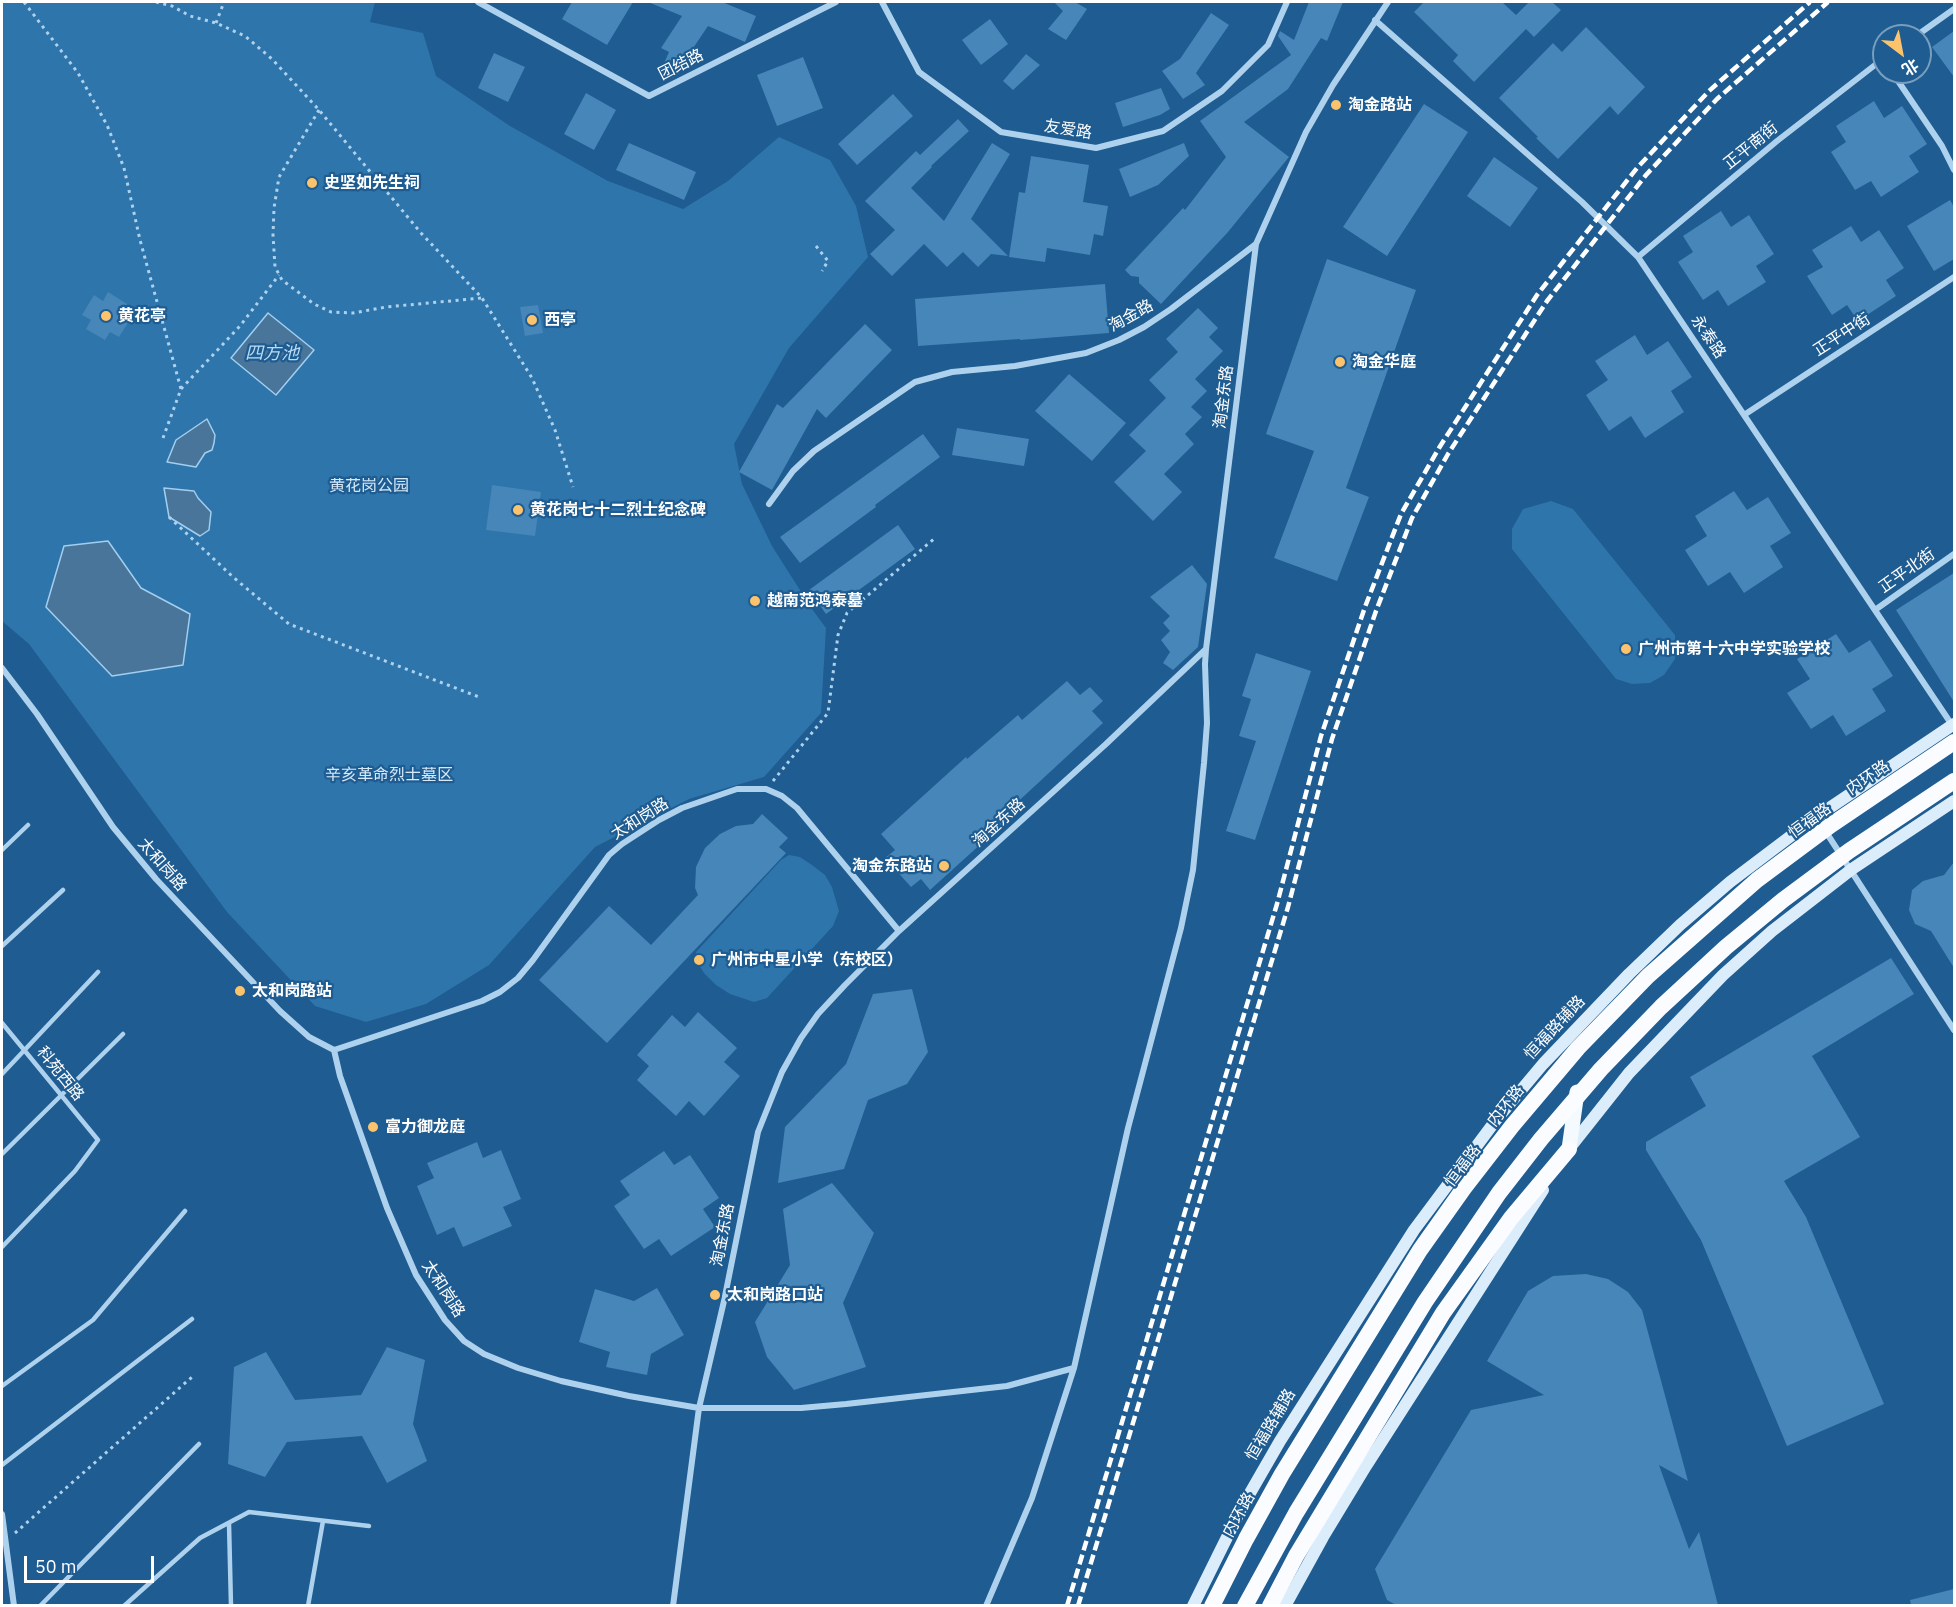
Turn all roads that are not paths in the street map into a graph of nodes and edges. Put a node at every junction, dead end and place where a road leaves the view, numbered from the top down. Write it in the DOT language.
graph roads {
  1 [pos="478,2"];
  2 [pos="836,2"];
  3 [pos="882,2"];
  4 [pos="1287,2"];
  5 [pos="1389,2"];
  6 [pos="1954,9"];
  7 [pos="1375,20"];
  8 [pos="1932,25"];
  9 [pos="1872,68"];
  10 [pos="1900,84"];
  11 [pos="1954,170"];
  12 [pos="1256,244"];
  13 [pos="1638,257"];
  14 [pos="1954,277"];
  15 [pos="1744,415"];
  16 [pos="769,504"];
  17 [pos="1954,554"];
  18 [pos="1875,610"];
  19 [pos="1206,649"];
  20 [pos="2,668"];
  21 [pos="1954,734"];
  22 [pos="1954,776"];
  23 [pos="1954,781"];
  24 [pos="1954,801"];
  25 [pos="1816,817"];
  26 [pos="28,825"];
  27 [pos="1826,832"];
  28 [pos="2,850"];
  29 [pos="1840,852"];
  30 [pos="1852,869"];
  31 [pos="63,890"];
  32 [pos="899,931"];
  33 [pos="2,946"];
  34 [pos="98,972"];
  35 [pos="2,1023"];
  36 [pos="1954,1030"];
  37 [pos="123,1034"];
  38 [pos="24,1049"];
  39 [pos="334,1050"];
  40 [pos="2,1074"];
  41 [pos="1578,1090"];
  42 [pos="61,1095"];
  43 [pos="1569,1149"];
  44 [pos="2,1154"];
  45 [pos="185,1211"];
  46 [pos="2,1247"];
  47 [pos="192,1318"];
  48 [pos="1074,1368"];
  49 [pos="2,1386"];
  50 [pos="699,1408"];
  51 [pos="199,1444"];
  52 [pos="2,1465"];
  53 [pos="2,1514"];
  54 [pos="323,1521"];
  55 [pos="229,1523"];
  56 [pos="369,1526"];
  57 [pos="2,1528"];
  58 [pos="14,1605"];
  59 [pos="40,1605"];
  60 [pos="124,1605"];
  61 [pos="231,1605"];
  62 [pos="308,1605"];
  63 [pos="673,1605"];
  64 [pos="986,1605"];
  65 [pos="1193,1605"];
  66 [pos="1214,1605"];
  67 [pos="1243,1605"];
  68 [pos="1270,1605"];
  69 [pos="1285,1605"];
  1 -- 2 [label="street, 团结路"];
  3 -- 4 [label="street, 友爱路"];
  5 -- 7 [label="street, 淘金路"];
  6 -- 8 [label="street"];
  7 -- 12 [label="street, 淘金路"];
  7 -- 13 [label="street, 永泰路"];
  9 -- 13 [label="street, 正平南街"];
  10 -- 11 [label="street"];
  12 -- 16 [label="street, 淘金路"];
  12 -- 19 [label="street, 淘金东路"];
  13 -- 15 [label="street, 永泰路"];
  14 -- 15 [label="street, 正平中街"];
  15 -- 18 [label="street, 永泰路"];
  17 -- 18 [label="street, 正平北街"];
  18 -- 21 [label="street, 永泰路"];
  19 -- 32 [label="street, 淘金东路"];
  19 -- 48 [label="street"];
  20 -- 39 [label="street, 太和岗路"];
  21 -- 25 [label="main road, 恒福路辅路"];
  21 -- 27 [label="main road, 恒福路"];
  21 -- 66 [label="highway, 内环路"];
  22 -- 29 [label="main road"];
  23 -- 67 [label="highway"];
  24 -- 30 [label="main road"];
  25 -- 27 [label="street"];
  25 -- 65 [label="main road, 恒福路辅路"];
  26 -- 28 [label="lane"];
  27 -- 29 [label="street"];
  27 -- 66 [label="main road, 恒福路"];
  29 -- 30 [label="street"];
  29 -- 41 [label="main road"];
  30 -- 36 [label="street"];
  30 -- 43 [label="main road"];
  31 -- 33 [label="lane"];
  32 -- 39 [label="street, 太和岗路"];
  32 -- 50 [label="street, 淘金东路"];
  34 -- 38 [label="lane"];
  35 -- 38 [label="lane, 科苑西路"];
  37 -- 42 [label="lane"];
  38 -- 40 [label="lane"];
  38 -- 42 [label="lane, 科苑西路"];
  39 -- 50 [label="street, 太和岗路"];
  41 -- 43 [label="main road"];
  41 -- 67 [label="main road"];
  42 -- 44 [label="lane"];
  42 -- 46 [label="lane, 科苑西路"];
  43 -- 68 [label="highway"];
  43 -- 69 [label="main road"];
  45 -- 49 [label="lane"];
  47 -- 52 [label="lane"];
  48 -- 50 [label="street, 太和岗路"];
  48 -- 64 [label="street"];
  50 -- 63 [label="street, 淘金东路"];
  51 -- 59 [label="lane"];
  53 -- 57 [label="street"];
  54 -- 55 [label="lane"];
  54 -- 56 [label="lane"];
  54 -- 62 [label="lane"];
  55 -- 60 [label="lane"];
  55 -- 61 [label="lane"];
  57 -- 58 [label="street"];
}
